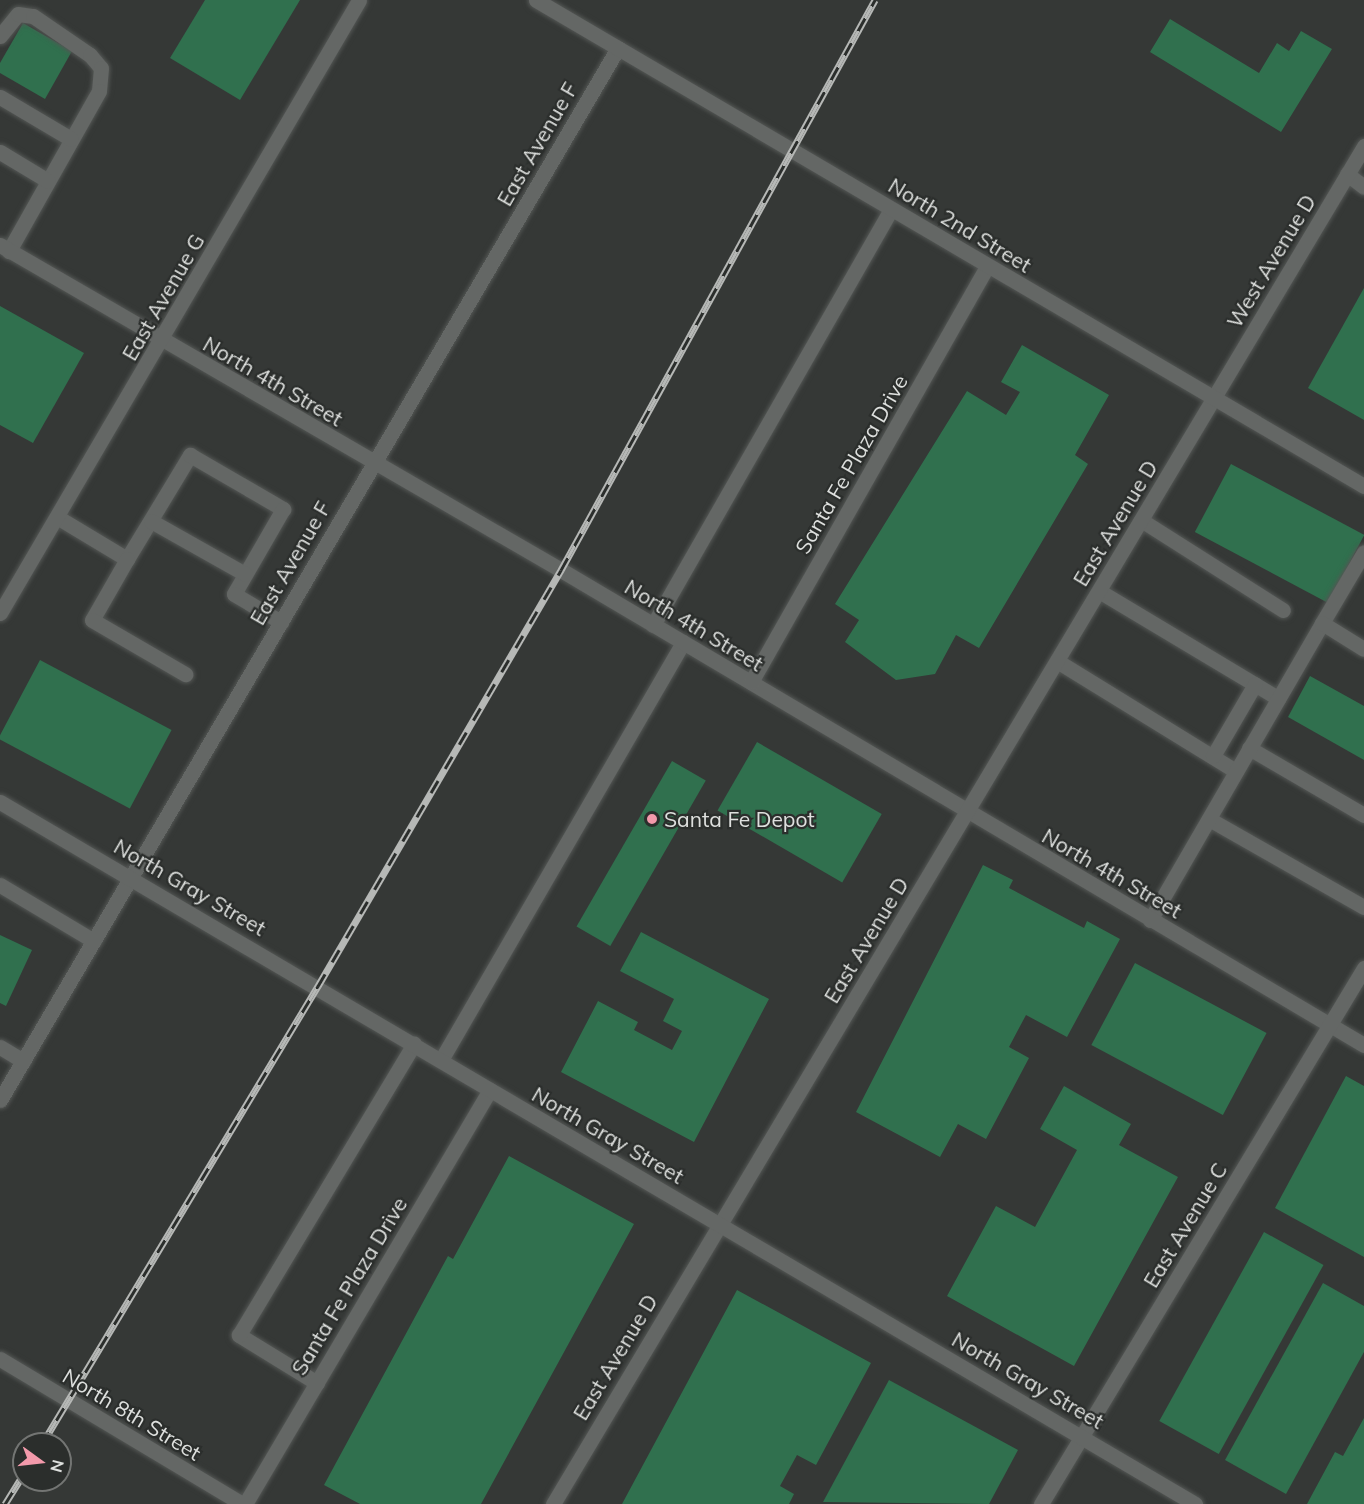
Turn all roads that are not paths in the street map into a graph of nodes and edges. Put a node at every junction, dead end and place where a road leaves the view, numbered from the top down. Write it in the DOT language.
graph roads {
  1 [pos="359,0"];
  2 [pos="536,0"];
  3 [pos="0,36"];
  4 [pos="618,48"];
  5 [pos="0,97"];
  6 [pos="71,139"];
  7 [pos="1364,146"];
  8 [pos="0,152"];
  9 [pos="1347,174"];
  10 [pos="48,181"];
  11 [pos="1364,187"];
  12 [pos="891,208"];
  13 [pos="5,248"];
  14 [pos="987,267"];
  15 [pos="162,340"];
  16 [pos="1214,398"];
  17 [pos="373,463"];
  18 [pos="1363,482"];
  19 [pos="57,517"];
  20 [pos="1141,520"];
  21 [pos="151,521"];
  22 [pos="1364,552"];
  23 [pos="127,559"];
  24 [pos="245,574"];
  25 [pos="1099,591"];
  26 [pos="2,607"];
  27 [pos="1283,610"];
  28 [pos="281,621"];
  29 [pos="1322,623"];
  30 [pos="653,625"];
  31 [pos="683,642"];
  32 [pos="1362,644"];
  33 [pos="1057,661"];
  34 [pos="184,674"];
  35 [pos="751,682"];
  36 [pos="1255,684"];
  37 [pos="1278,698"];
  38 [pos="1250,748"];
  39 [pos="1213,756"];
  40 [pos="1236,771"];
  41 [pos="0,802"];
  42 [pos="968,813"];
  43 [pos="1364,815"];
  44 [pos="1209,819"];
  45 [pos="131,878"];
  46 [pos="0,885"];
  47 [pos="1364,907"];
  48 [pos="1150,920"];
  49 [pos="94,941"];
  50 [pos="1364,968"];
  51 [pos="1330,1025"];
  52 [pos="414,1044"];
  53 [pos="1364,1045"];
  54 [pos="0,1047"];
  55 [pos="441,1060"];
  56 [pos="23,1061"];
  57 [pos="490,1090"];
  58 [pos="0,1100"];
  59 [pos="719,1223"];
  60 [pos="0,1359"];
  61 [pos="316,1383"];
  62 [pos="1081,1436"];
  63 [pos="244,1504"];
  64 [pos="553,1504"];
  65 [pos="1041,1504"];
  66 [pos="1195,1504"];
  1 -- 15 [label="street, East Avenue G"];
  2 -- 4 [label="street, North 2nd Street"];
  3 -- 6 [label="street"];
  4 -- 12 [label="street, North 2nd Street"];
  4 -- 17 [label="street, East Avenue F"];
  5 -- 6 [label="street"];
  6 -- 10 [label="street"];
  7 -- 9 [label="street, West Avenue D"];
  8 -- 10 [label="street"];
  9 -- 11 [label="street"];
  9 -- 16 [label="street, West Avenue D"];
  10 -- 13 [label="street"];
  12 -- 14 [label="street, North 2nd Street"];
  12 -- 30 [label="street"];
  13 -- 15 [label="street, North 4th Street"];
  14 -- 16 [label="street, North 2nd Street"];
  14 -- 35 [label="street, Santa Fe Plaza Drive"];
  15 -- 17 [label="street, North 4th Street"];
  15 -- 19 [label="street, East Avenue G"];
  16 -- 18 [label="street, North 2nd Street"];
  16 -- 20 [label="street, East Avenue D"];
  17 -- 28 [label="street, East Avenue F"];
  17 -- 30 [label="street, North 4th Street"];
  19 -- 23 [label="street"];
  19 -- 26 [label="street, East Avenue G"];
  20 -- 25 [label="street, East Avenue D"];
  20 -- 27 [label="street"];
  21 -- 23 [label="street"];
  21 -- 24 [label="street"];
  21 -- 24 [label="street"];
  22 -- 29 [label="street"];
  23 -- 34 [label="street"];
  24 -- 28 [label="street"];
  25 -- 33 [label="street, East Avenue D"];
  25 -- 36 [label="street"];
  28 -- 45 [label="street, East Avenue F"];
  29 -- 32 [label="street"];
  29 -- 37 [label="street"];
  30 -- 31 [label="street, North 4th Street"];
  31 -- 35 [label="street, North 4th Street"];
  31 -- 55 [label="street"];
  33 -- 39 [label="street"];
  33 -- 42 [label="street, East Avenue D"];
  35 -- 42 [label="street, North 4th Street"];
  36 -- 37 [label="street"];
  36 -- 39 [label="street"];
  37 -- 38 [label="street"];
  38 -- 40 [label="street"];
  38 -- 43 [label="street"];
  39 -- 40 [label="street"];
  40 -- 44 [label="street"];
  41 -- 45 [label="street, North Gray Street"];
  42 -- 48 [label="street, North 4th Street"];
  42 -- 59 [label="street, East Avenue D"];
  44 -- 47 [label="street"];
  44 -- 48 [label="street"];
  45 -- 49 [label="street, East Avenue F"];
  45 -- 52 [label="street, North Gray Street"];
  46 -- 49 [label="street"];
  48 -- 51 [label="street, North 4th Street"];
  49 -- 56 [label="street, East Avenue F"];
  50 -- 51 [label="street, East Avenue C"];
  51 -- 53 [label="street, North 4th Street"];
  51 -- 62 [label="street, East Avenue C"];
  52 -- 55 [label="street, North Gray Street"];
  52 -- 61 [label="street"];
  54 -- 56 [label="street"];
  55 -- 57 [label="street, North Gray Street"];
  56 -- 58 [label="street, East Avenue F"];
  57 -- 59 [label="street, North Gray Street"];
  57 -- 61 [label="street, Santa Fe Plaza Drive"];
  59 -- 62 [label="street, North Gray Street"];
  59 -- 64 [label="street, East Avenue D"];
  60 -- 63 [label="street, North 8th Street"];
  61 -- 63 [label="street, Santa Fe Plaza Drive"];
  62 -- 65 [label="street, East Avenue C"];
  62 -- 66 [label="street, North Gray Street"];
}
